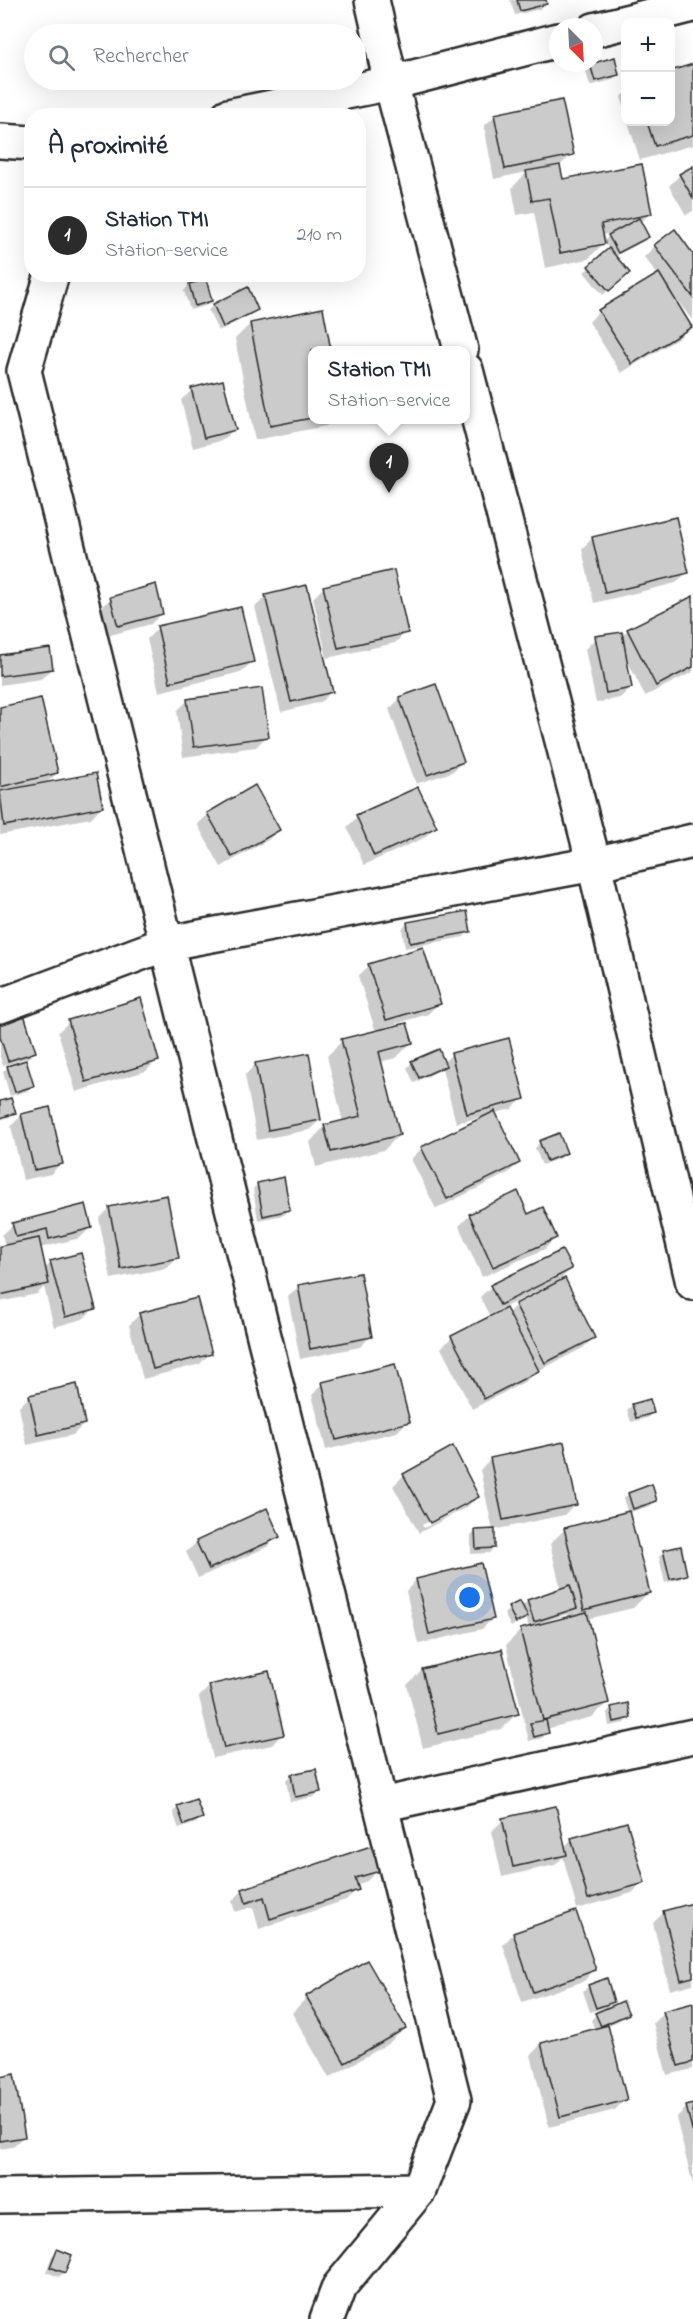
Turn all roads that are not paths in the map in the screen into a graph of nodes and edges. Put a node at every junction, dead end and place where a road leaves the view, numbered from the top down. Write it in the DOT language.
graph roads {
  1 [pos="372,0"];
  2 [pos="693,5"];
  3 [pos="603,28"];
  4 [pos="549,42"];
  5 [pos="391,82"];
  6 [pos="366,87"];
  7 [pos="353,90"];
  8 [pos="266,108"];
  9 [pos="0,141"];
  10 [pos="24,142"];
  11 [pos="50,282"];
  12 [pos="459,346"];
  13 [pos="470,389"];
  14 [pos="693,841"];
  15 [pos="594,864"];
  16 [pos="168,943"];
  17 [pos="0,1006"];
  18 [pos="693,1283"];
  19 [pos="693,1736"];
  20 [pos="381,1805"];
  21 [pos="419,2190"];
  22 [pos="0,2196"];
  23 [pos="327,2319"];
  1 -- 5 [label="street"];
  2 -- 3 [label="street"];
  4 -- 5 [label="street"];
  5 -- 6 [label="street"];
  5 -- 12 [label="street"];
  7 -- 8 [label="street"];
  9 -- 10 [label="street"];
  11 -- 16 [label="street"];
  13 -- 15 [label="street"];
  14 -- 15 [label="street"];
  15 -- 16 [label="street"];
  15 -- 18 [label="street"];
  16 -- 17 [label="street"];
  16 -- 20 [label="street"];
  19 -- 20 [label="street"];
  20 -- 21 [label="street"];
  21 -- 22 [label="street"];
  21 -- 23 [label="street"];
}
